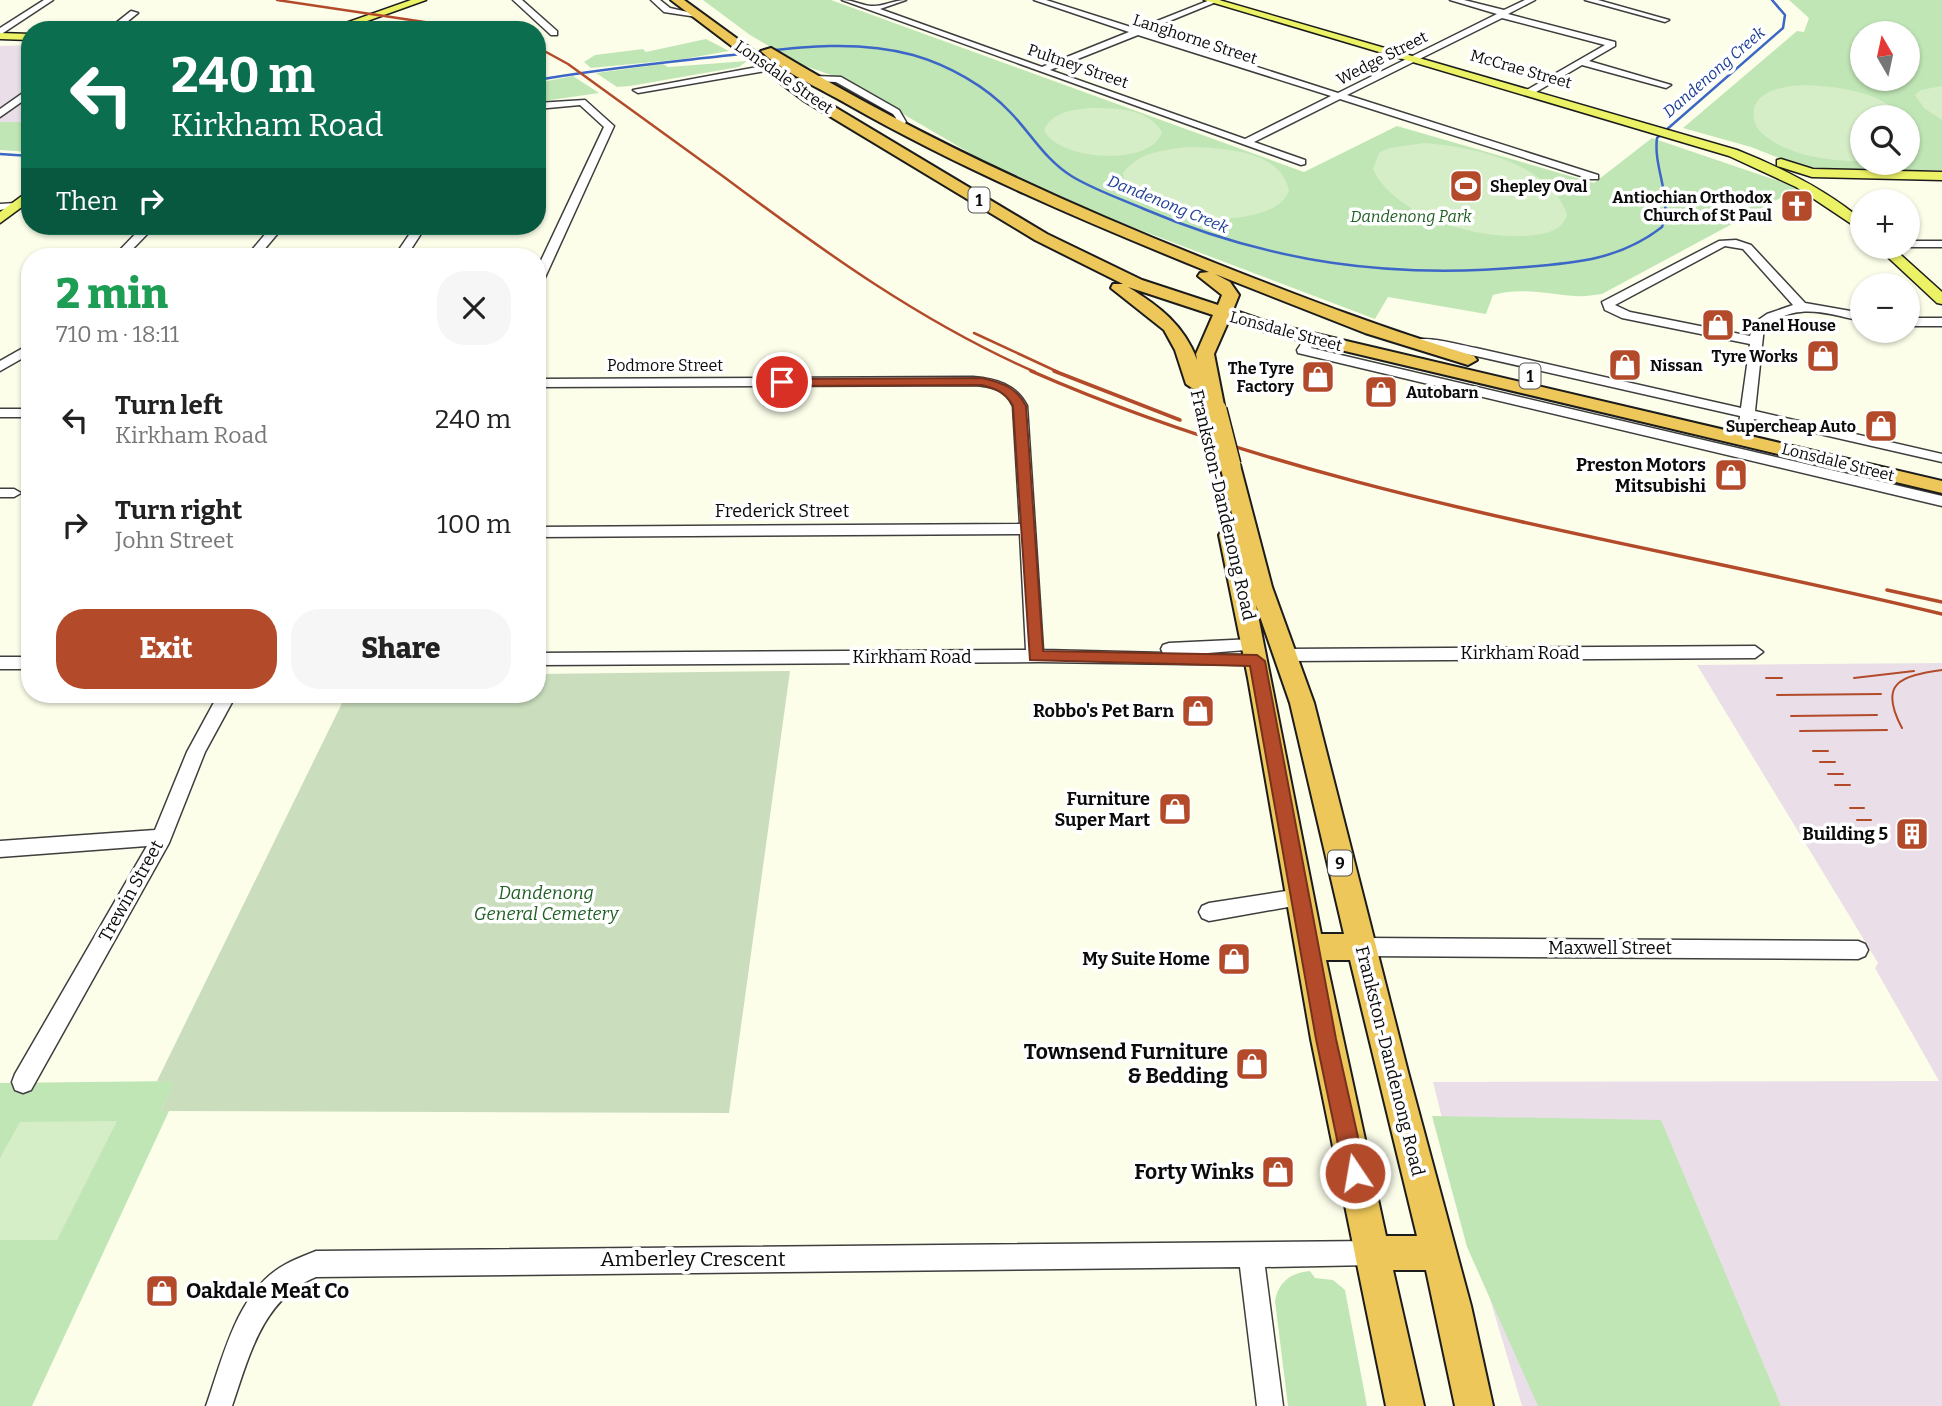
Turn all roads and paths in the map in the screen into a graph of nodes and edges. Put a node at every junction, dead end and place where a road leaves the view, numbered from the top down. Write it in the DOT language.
graph roads {
  1 [pos="49,0"];
  2 [pos="421,0"];
  3 [pos="517,0"];
  4 [pos="655,0"];
  5 [pos="677,0"];
  6 [pos="695,0"];
  7 [pos="846,0"];
  8 [pos="902,0"];
  9 [pos="1216,0"];
  10 [pos="1454,0"];
  11 [pos="1531,0"];
  12 [pos="1589,0"];
  13 [pos="1035,2"];
  14 [pos="666,9"];
  15 [pos="873,9"];
  16 [pos="131,12"];
  17 [pos="1503,14"];
  18 [pos="696,15"];
  19 [pos="1665,20"];
  20 [pos="123,21"];
  21 [pos="358,21"];
  22 [pos="541,21"];
  23 [pos="546,26"];
  24 [pos="554,33"];
  25 [pos="1133,33"];
  26 [pos="0,34"];
  27 [pos="21,38"];
  28 [pos="21,41"];
  29 [pos="0,42"];
  30 [pos="1415,58"];
  31 [pos="766,62"];
  32 [pos="1581,62"];
  33 [pos="1041,70"];
  34 [pos="1666,85"];
  35 [pos="638,90"];
  36 [pos="1532,91"];
  37 [pos="1338,97"];
  38 [pos="21,98"];
  39 [pos="546,105"];
  40 [pos="0,114"];
  41 [pos="1246,142"];
  42 [pos="947,153"];
  43 [pos="916,162"];
  44 [pos="1301,162"];
  45 [pos="1769,163"];
  46 [pos="1846,175"];
  47 [pos="1942,176"];
  48 [pos="1594,177"];
  49 [pos="1806,177"];
  50 [pos="21,201"];
  51 [pos="15,206"];
  52 [pos="0,207"];
  53 [pos="1850,213"];
  54 [pos="1850,218"];
  55 [pos="0,219"];
  56 [pos="140,235"];
  57 [pos="1147,242"];
  58 [pos="1920,244"];
  59 [pos="1942,244"];
  60 [pos="128,248"];
  61 [pos="1897,259"];
  62 [pos="546,263"];
  63 [pos="1092,265"];
  64 [pos="1227,288"];
  65 [pos="1169,297"];
  66 [pos="1942,300"];
  67 [pos="1800,305"];
  68 [pos="1319,310"];
  69 [pos="1223,314"];
  70 [pos="1850,315"];
  71 [pos="1920,322"];
  72 [pos="1942,322"];
  73 [pos="1269,328"];
  74 [pos="1754,341"];
  75 [pos="1208,346"];
  76 [pos="1188,353"];
  77 [pos="21,354"];
  78 [pos="0,367"];
  79 [pos="546,383"];
  80 [pos="1208,408"];
  81 [pos="0,413"];
  82 [pos="21,413"];
  83 [pos="1745,433"];
  84 [pos="1942,458"];
  85 [pos="1221,462"];
  86 [pos="1942,472"];
  87 [pos="1942,487"];
  88 [pos="1942,501"];
  89 [pos="1027,529"];
  90 [pos="546,532"];
  91 [pos="1755,652"];
  92 [pos="1255,653"];
  93 [pos="1285,654"];
  94 [pos="1037,656"];
  95 [pos="546,659"];
  96 [pos="0,663"];
  97 [pos="21,663"];
  98 [pos="223,703"];
  99 [pos="162,837"];
  100 [pos="0,849"];
  101 [pos="1299,897"];
  102 [pos="1209,912"];
  103 [pos="1309,947"];
  104 [pos="1362,947"];
  105 [pos="1858,950"];
  106 [pos="23,1082"];
  107 [pos="1373,1253"];
  108 [pos="1440,1253"];
  109 [pos="1251,1255"];
  110 [pos="219,1406"];
  111 [pos="1270,1406"];
  112 [pos="1405,1406"];
  113 [pos="1474,1406"];
  1 -- 26 [label="street"];
  2 -- 21 [label="main road"];
  3 -- 22 [label="street"];
  4 -- 14 [label="street, Lonsdale Street"];
  5 -- 14 [label="street"];
  5 -- 18 [label="highway, Lonsdale Street / 1"];
  6 -- 31 [label="highway, Lonsdale Street / 1"];
  7 -- 15 [label="street, Pultney Street"];
  8 -- 15 [label="street"];
  9 -- 25 [label="street"];
  9 -- 30 [label="main road, McCrae Street"];
  10 -- 17 [label="street"];
  11 -- 17 [label="street, Wedge Street"];
  12 -- 19 [label="street"];
  13 -- 25 [label="street, Langhorne Street"];
  14 -- 18 [label="street, Lonsdale Street"];
  15 -- 33 [label="street, Pultney Street"];
  16 -- 20 [label="street"];
  17 -- 30 [label="street, Wedge Street"];
  17 -- 32 [label="street"];
  18 -- 31 [label="highway, Lonsdale Street / 1"];
  23 -- 24 [label="street"];
  25 -- 33 [label="street"];
  25 -- 37 [label="street, Langhorne Street"];
  26 -- 27 [label="main road"];
  28 -- 29 [label="main road"];
  30 -- 36 [label="main road, McCrae Street"];
  30 -- 37 [label="street, Wedge Street"];
  31 -- 35 [label="street"];
  31 -- 42 [label="highway, Lonsdale Street / 1"];
  31 -- 43 [label="highway, Lonsdale Street / 1"];
  32 -- 34 [label="street"];
  32 -- 36 [label="street"];
  33 -- 41 [label="street, Pultney Street"];
  36 -- 45 [label="main road, McCrae Street"];
  37 -- 41 [label="street, Wedge Street"];
  37 -- 48 [label="street, Langhorne Street"];
  38 -- 40 [label="street"];
  39 -- 62 [label="street"];
  41 -- 44 [label="street, Pultney Street"];
  42 -- 43 [label="highway"];
  42 -- 57 [label="highway, Lonsdale Street / 1"];
  43 -- 63 [label="highway, Lonsdale Street / 1"];
  45 -- 46 [label="main road"];
  45 -- 49 [label="main road"];
  45 -- 54 [label="main road"];
  46 -- 47 [label="main road"];
  46 -- 49 [label="main road"];
  49 -- 53 [label="main road"];
  50 -- 51 [label="main road"];
  51 -- 52 [label="street"];
  51 -- 55 [label="main road"];
  56 -- 60 [label="street"];
  57 -- 64 [label="highway"];
  57 -- 68 [label="highway, Lonsdale Street / 1"];
  58 -- 59 [label="street"];
  61 -- 66 [label="main road"];
  63 -- 65 [label="highway, Lonsdale Street / 1"];
  63 -- 76 [label="highway, Frankston-Dandenong Road / 9"];
  64 -- 65 [label="highway"];
  64 -- 68 [label="highway"];
  64 -- 69 [label="highway, 9"];
  65 -- 69 [label="highway, Lonsdale Street / 1"];
  65 -- 76 [label="highway"];
  67 -- 70 [label="street"];
  67 -- 74 [label="street"];
  67 -- 74 [label="street"];
  68 -- 83 [label="highway, Lonsdale Street / 1"];
  69 -- 73 [label="highway, Lonsdale Street / 1"];
  69 -- 75 [label="highway, Frankston-Dandenong Road / 9"];
  71 -- 72 [label="street"];
  73 -- 75 [label="highway"];
  73 -- 83 [label="highway, Lonsdale Street / 1"];
  74 -- 83 [label="street"];
  75 -- 80 [label="highway, Frankston-Dandenong Road / 9"];
  76 -- 80 [label="highway, Frankston-Dandenong Road / 9"];
  77 -- 78 [label="street"];
  79 -- 89 [label="street, Podmore Street"];
  80 -- 85 [label="highway, Frankston-Dandenong Road / 9, bridge"];
  81 -- 82 [label="street"];
  83 -- 84 [label="street, Lonsdale Street"];
  83 -- 86 [label="highway, Lonsdale Street / 1"];
  83 -- 87 [label="highway, Lonsdale Street / 1"];
  83 -- 88 [label="street, Lonsdale Street"];
  85 -- 92 [label="highway, Frankston-Dandenong Road / 9"];
  85 -- 93 [label="highway, Frankston-Dandenong Road / 9"];
  89 -- 90 [label="street, Frederick Street"];
  89 -- 94 [label="street"];
  91 -- 93 [label="street, Kirkham Road"];
  92 -- 93 [label="highway, Kirkham Road"];
  92 -- 94 [label="street, Kirkham Road"];
  92 -- 101 [label="highway, Frankston-Dandenong Road / 9"];
  93 -- 104 [label="highway, Frankston-Dandenong Road / 9"];
  94 -- 95 [label="street, Kirkham Road"];
  96 -- 97 [label="street"];
  98 -- 99 [label="street, Trewin Street"];
  99 -- 100 [label="street"];
  99 -- 106 [label="street, Trewin Street"];
  101 -- 102 [label="street"];
  101 -- 103 [label="highway, Frankston-Dandenong Road / 9"];
  103 -- 104 [label="highway"];
  103 -- 107 [label="highway, Frankston-Dandenong Road / 9"];
  104 -- 105 [label="street, Maxwell Street"];
  104 -- 108 [label="highway, Frankston-Dandenong Road / 9"];
  107 -- 108 [label="highway"];
  107 -- 109 [label="street, Amberley Crescent"];
  107 -- 112 [label="highway, Frankston-Dandenong Road / 9"];
  108 -- 113 [label="highway, Frankston-Dandenong Road / 9"];
  109 -- 110 [label="street, Amberley Crescent"];
  109 -- 111 [label="street"];
}
